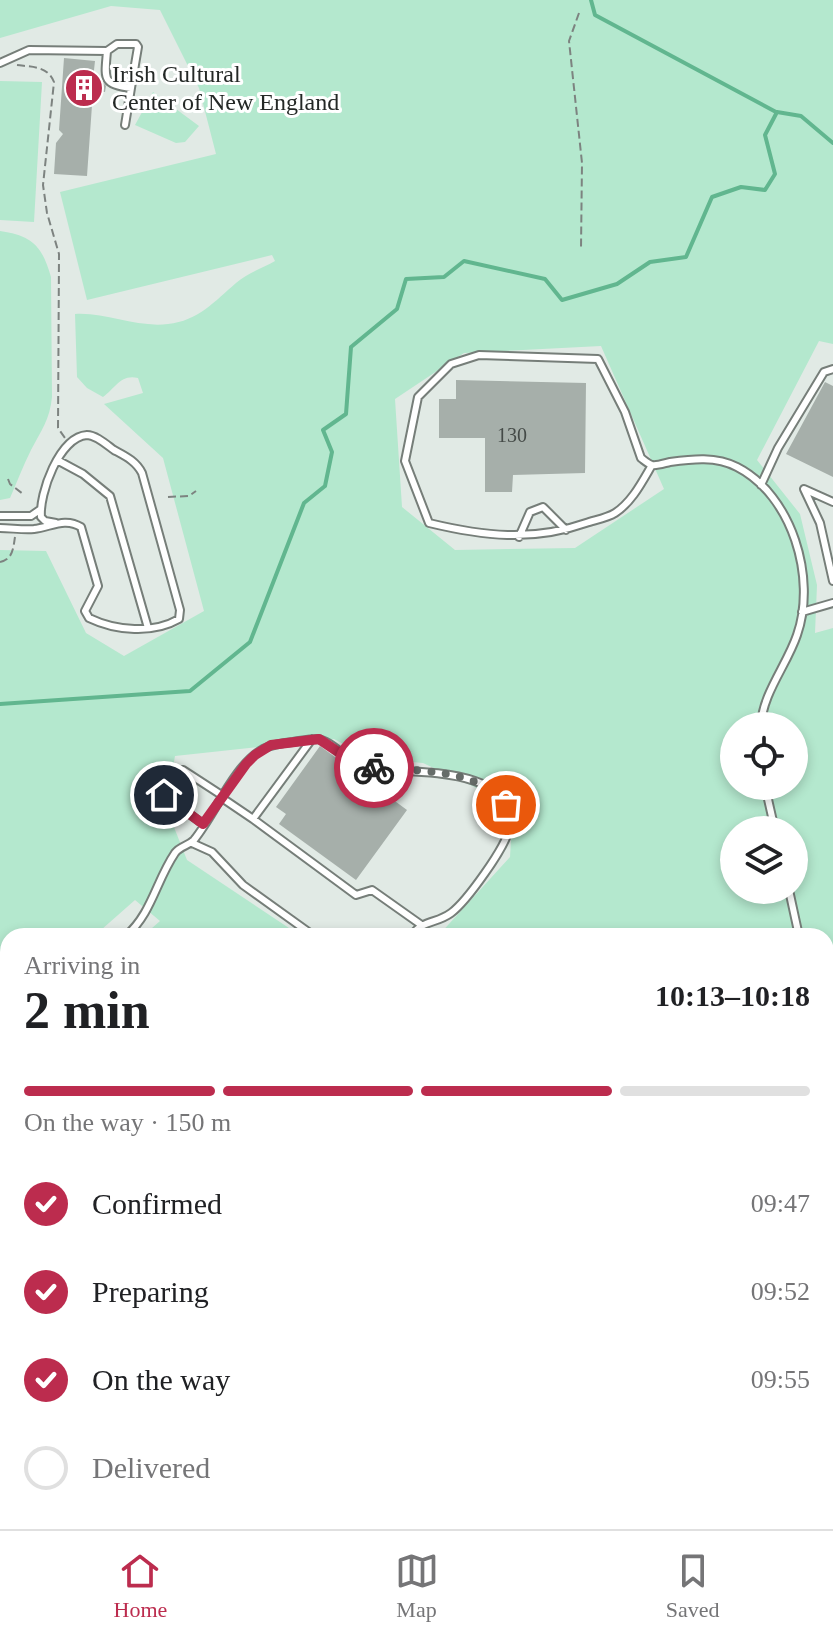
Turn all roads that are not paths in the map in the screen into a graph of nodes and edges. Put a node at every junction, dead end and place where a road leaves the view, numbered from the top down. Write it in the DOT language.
graph roads {
  1 [pos="107,51"];
  2 [pos="0,63"];
  3 [pos="131,88"];
  4 [pos="125,125"];
  5 [pos="833,369"];
  6 [pos="57,460"];
  7 [pos="652,465"];
  8 [pos="761,485"];
  9 [pos="833,502"];
  10 [pos="41,509"];
  11 [pos="0,516"];
  12 [pos="56,523"];
  13 [pos="0,528"];
  14 [pos="566,530"];
  15 [pos="519,537"];
  16 [pos="833,581"];
  17 [pos="833,603"];
  18 [pos="802,612"];
  19 [pos="148,628"];
  20 [pos="765,712"];
  21 [pos="312,739"];
  22 [pos="222,797"];
  23 [pos="253,819"];
  24 [pos="203,824"];
  25 [pos="192,843"];
  26 [pos="792,904"];
  27 [pos="420,924"];
  28 [pos="133,928"];
  29 [pos="303,928"];
  30 [pos="417,928"];
  31 [pos="797,928"];
  1 -- 2 [label="lane"];
  1 -- 3 [label="lane"];
  1 -- 3 [label="lane"];
  3 -- 4 [label="lane"];
  5 -- 8 [label="lane"];
  6 -- 10 [label="lane"];
  6 -- 19 [label="lane"];
  6 -- 19 [label="lane"];
  7 -- 8 [label="lane"];
  7 -- 14 [label="lane"];
  7 -- 15 [label="lane"];
  8 -- 18 [label="lane"];
  9 -- 16 [label="lane"];
  10 -- 11 [label="lane"];
  10 -- 12 [label="lane"];
  12 -- 13 [label="lane"];
  12 -- 19 [label="lane"];
  14 -- 15 [label="lane"];
  14 -- 15 [label="lane"];
  17 -- 18 [label="lane"];
  18 -- 20 [label="lane"];
  21 -- 22 [label="lane"];
  21 -- 23 [label="lane"];
  21 -- 27 [label="lane"];
  22 -- 23 [label="lane"];
  22 -- 24 [label="lane"];
  22 -- 24 [label="lane"];
  23 -- 27 [label="lane"];
  24 -- 25 [label="lane"];
  25 -- 28 [label="lane"];
  25 -- 29 [label="lane"];
  26 -- 31 [label="lane"];
  27 -- 30 [label="lane"];
}
